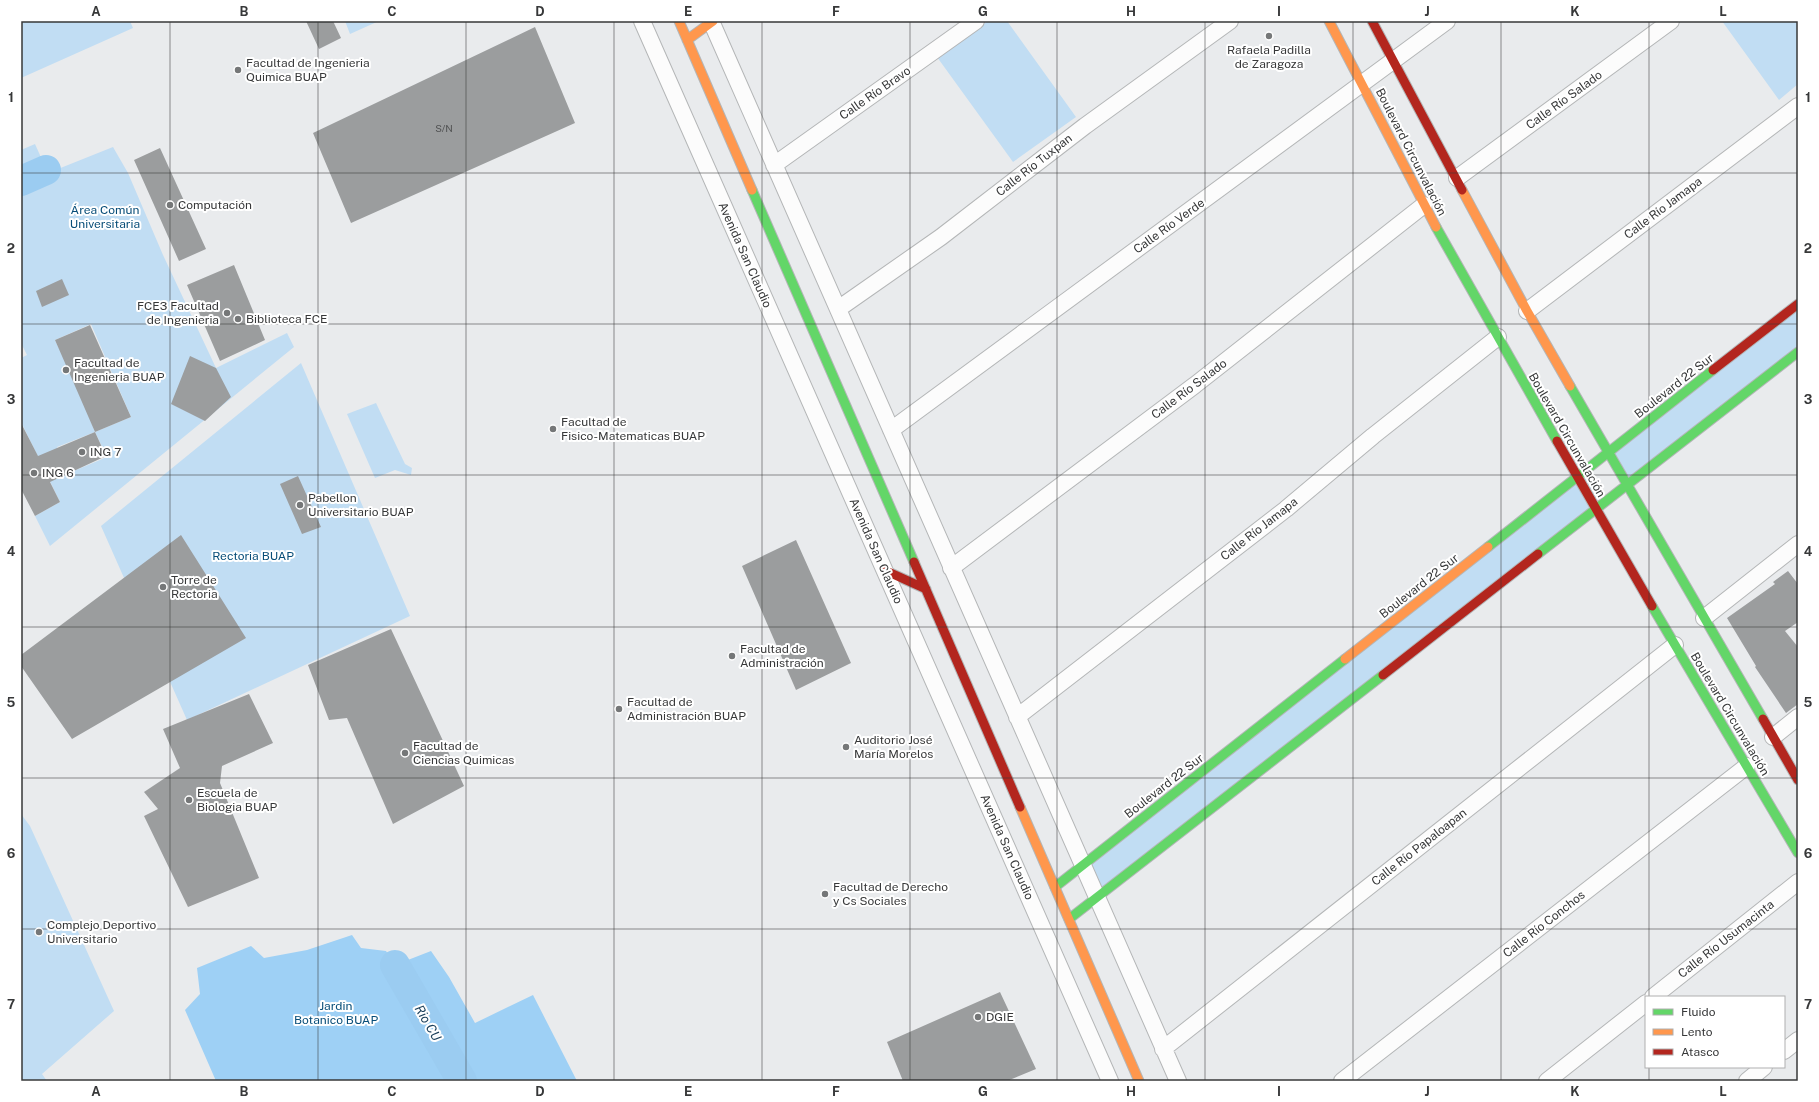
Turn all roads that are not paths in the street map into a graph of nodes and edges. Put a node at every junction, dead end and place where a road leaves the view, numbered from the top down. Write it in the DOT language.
graph roads {
  1 [pos="642,21"];
  2 [pos="679,21"];
  3 [pos="712,21"];
  4 [pos="976,21"];
  5 [pos="1230,21"];
  6 [pos="1329,21"];
  7 [pos="1372,21"];
  8 [pos="1447,21"];
  9 [pos="1671,21"];
  10 [pos="687,40"];
  11 [pos="1393,60"];
  12 [pos="1362,84"];
  13 [pos="1798,106"];
  14 [pos="774,165"];
  15 [pos="1457,178"];
  16 [pos="1424,205"];
  17 [pos="1798,304"];
  18 [pos="838,310"];
  19 [pos="1527,311"];
  20 [pos="1498,337"];
  21 [pos="1798,352"];
  22 [pos="891,430"];
  23 [pos="1609,453"];
  24 [pos="1578,477"];
  25 [pos="1626,485"];
  26 [pos="1596,510"];
  27 [pos="1798,544"];
  28 [pos="951,568"];
  29 [pos="884,570"];
  30 [pos="926,589"];
  31 [pos="1704,618"];
  32 [pos="1675,645"];
  33 [pos="1017,717"];
  34 [pos="1798,717"];
  35 [pos="1773,737"];
  36 [pos="1747,766"];
  37 [pos="1798,780"];
  38 [pos="1798,853"];
  39 [pos="1083,866"];
  40 [pos="1798,882"];
  41 [pos="1055,887"];
  42 [pos="1097,898"];
  43 [pos="1069,919"];
  44 [pos="1654,996"];
  45 [pos="1645,1004"];
  46 [pos="1798,1040"];
  47 [pos="1163,1049"];
  48 [pos="1785,1051"];
  49 [pos="1763,1068"];
  50 [pos="1110,1081"];
  51 [pos="1139,1081"];
  52 [pos="1178,1081"];
  53 [pos="1342,1081"];
  54 [pos="1547,1081"];
  55 [pos="1747,1081"];
  1 -- 29 [label="street, Avenida San Claudio"];
  2 -- 10 [label="street"];
  3 -- 10 [label="street"];
  3 -- 14 [label="street"];
  4 -- 14 [label="street, Calle Río Bravo"];
  5 -- 18 [label="street, Calle Río Tuxpan"];
  6 -- 12 [label="street, Boulevard Circunvalación"];
  7 -- 11 [label="street, Boulevard Circunvalación"];
  8 -- 11 [label="street, Calle Río Verde"];
  9 -- 15 [label="street, Calle Río Salado"];
  10 -- 30 [label="street"];
  11 -- 12 [label="street, Calle Río Verde"];
  11 -- 15 [label="street, Boulevard Circunvalación"];
  12 -- 16 [label="street, Boulevard Circunvalación"];
  12 -- 22 [label="street, Calle Río Verde"];
  13 -- 19 [label="street, Calle Río Jamapa"];
  14 -- 18 [label="street"];
  15 -- 19 [label="street, Boulevard Circunvalación"];
  16 -- 20 [label="street, Boulevard Circunvalación"];
  16 -- 28 [label="street, Calle Río Salado"];
  17 -- 23 [label="street, Boulevard 22 Sur"];
  18 -- 22 [label="street"];
  19 -- 23 [label="street, Boulevard Circunvalación"];
  20 -- 24 [label="street, Boulevard Circunvalación"];
  20 -- 33 [label="street, Calle Río Jamapa"];
  21 -- 25 [label="street"];
  22 -- 28 [label="street"];
  23 -- 24 [label="street, Boulevard 22 Sur"];
  23 -- 25 [label="street, Boulevard Circunvalación"];
  24 -- 26 [label="street, Boulevard Circunvalación"];
  24 -- 39 [label="street, Boulevard 22 Sur"];
  25 -- 26 [label="street"];
  25 -- 31 [label="street, Boulevard Circunvalación"];
  26 -- 32 [label="street, Boulevard Circunvalación"];
  26 -- 42 [label="street"];
  27 -- 31 [label="street"];
  28 -- 33 [label="street"];
  29 -- 30 [label="street"];
  29 -- 50 [label="street, Avenida San Claudio"];
  30 -- 41 [label="street"];
  31 -- 35 [label="street, Boulevard Circunvalación"];
  32 -- 36 [label="street, Boulevard Circunvalación"];
  32 -- 47 [label="street, Calle Río Papaloapan"];
  33 -- 39 [label="street"];
  34 -- 35 [label="street"];
  35 -- 37 [label="street, Boulevard Circunvalación"];
  36 -- 38 [label="street, Boulevard Circunvalación"];
  36 -- 53 [label="street, Calle Río Conchos"];
  39 -- 41 [label="street, Boulevard 22 Sur"];
  39 -- 42 [label="street"];
  40 -- 44 [label="street, Calle Río Usumacinta"];
  41 -- 43 [label="street"];
  42 -- 43 [label="street"];
  42 -- 47 [label="street"];
  43 -- 51 [label="street"];
  45 -- 54 [label="street"];
  46 -- 48 [label="street"];
  47 -- 52 [label="street"];
  49 -- 55 [label="street"];
}
